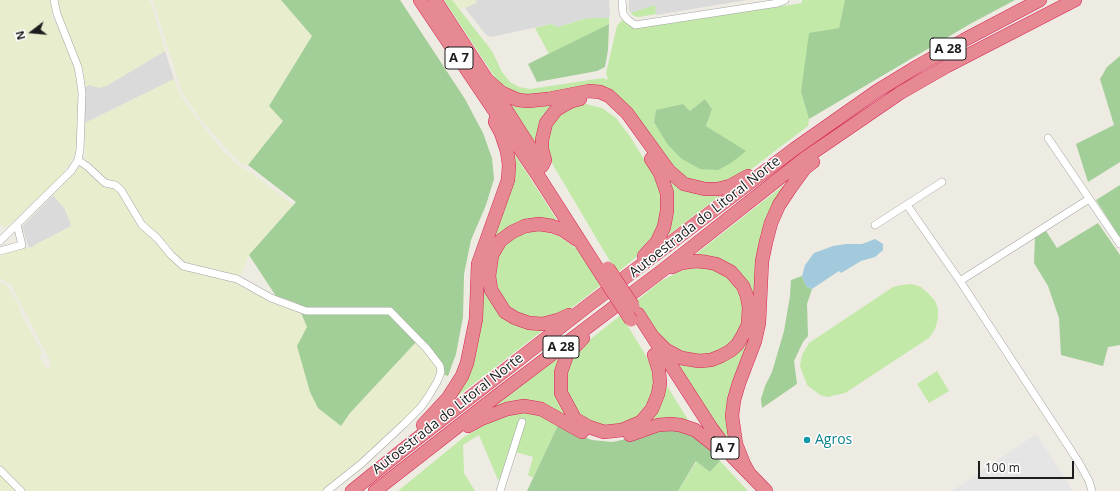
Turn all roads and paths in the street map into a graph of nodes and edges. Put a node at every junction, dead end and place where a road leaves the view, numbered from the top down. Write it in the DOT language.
graph roads {
  1 [pos="54,0"];
  2 [pos="420,0"];
  3 [pos="435,0"];
  4 [pos="622,0"];
  5 [pos="785,0"];
  6 [pos="1040,0"];
  7 [pos="1075,0"];
  8 [pos="487,80"];
  9 [pos="497,115"];
  10 [pos="846,130"];
  11 [pos="1048,138"];
  12 [pos="793,150"];
  13 [pos="78,160"];
  14 [pos="542,166"];
  15 [pos="942,182"];
  16 [pos="1089,199"];
  17 [pos="907,205"];
  18 [pos="17,225"];
  19 [pos="875,225"];
  20 [pos="0,241"];
  21 [pos="581,243"];
  22 [pos="1120,244"];
  23 [pos="0,251"];
  24 [pos="663,270"];
  25 [pos="604,271"];
  26 [pos="960,281"];
  27 [pos="614,287"];
  28 [pos="624,300"];
  29 [pos="590,304"];
  30 [pos="634,317"];
  31 [pos="654,338"];
  32 [pos="654,356"];
  33 [pos="522,422"];
  34 [pos="451,431"];
  35 [pos="714,445"];
  36 [pos="404,449"];
  37 [pos="0,470"];
  38 [pos="750,475"];
  39 [pos="21,491"];
  40 [pos="327,491"];
  41 [pos="352,491"];
  42 [pos="375,491"];
  43 [pos="500,491"];
  44 [pos="753,491"];
  45 [pos="766,491"];
  46 [pos="1092,491"];
  1 -- 13 [label="street"];
  2 -- 9 [label="highway, A 7"];
  3 -- 8 [label="highway, A 7"];
  4 -- 5 [label="street"];
  6 -- 12 [label="highway, Autoestrada do Litoral Norte / A 28"];
  7 -- 10 [label="highway, Autoestrada do Litoral Norte / A 28"];
  8 -- 12 [label="highway"];
  8 -- 14 [label="highway, A 7"];
  9 -- 21 [label="highway, A 7"];
  9 -- 36 [label="highway"];
  10 -- 24 [label="highway, Autoestrada do Litoral Norte / A 28"];
  10 -- 38 [label="highway"];
  11 -- 16 [label="street"];
  12 -- 27 [label="highway, Autoestrada do Litoral Norte / A 28"];
  13 -- 18 [label="street"];
  13 -- 40 [label="street"];
  14 -- 25 [label="highway, A 7"];
  14 -- 27 [label="highway"];
  15 -- 17 [label="street"];
  16 -- 22 [label="street"];
  16 -- 26 [label="street"];
  17 -- 19 [label="street"];
  17 -- 26 [label="street"];
  18 -- 20 [label="street"];
  18 -- 23 [label="street"];
  21 -- 25 [label="highway, A 7"];
  21 -- 29 [label="highway"];
  24 -- 28 [label="highway, Autoestrada do Litoral Norte / A 28"];
  24 -- 31 [label="highway"];
  25 -- 30 [label="highway, A 7, bridge"];
  26 -- 46 [label="street"];
  27 -- 29 [label="highway, Autoestrada do Litoral Norte / A 28"];
  28 -- 32 [label="highway"];
  28 -- 34 [label="highway, Autoestrada do Litoral Norte / A 28"];
  29 -- 36 [label="highway, Autoestrada do Litoral Norte / A 28"];
  30 -- 31 [label="highway, A 7"];
  30 -- 32 [label="highway, A 7"];
  31 -- 38 [label="highway, A 7"];
  32 -- 35 [label="highway, A 7"];
  33 -- 43 [label="street"];
  34 -- 35 [label="highway"];
  34 -- 42 [label="highway, Autoestrada do Litoral Norte / A 28"];
  35 -- 44 [label="highway, A 7"];
  36 -- 41 [label="highway, Autoestrada do Litoral Norte / A 28"];
  37 -- 39 [label="street"];
  38 -- 45 [label="highway, A 7"];
}
